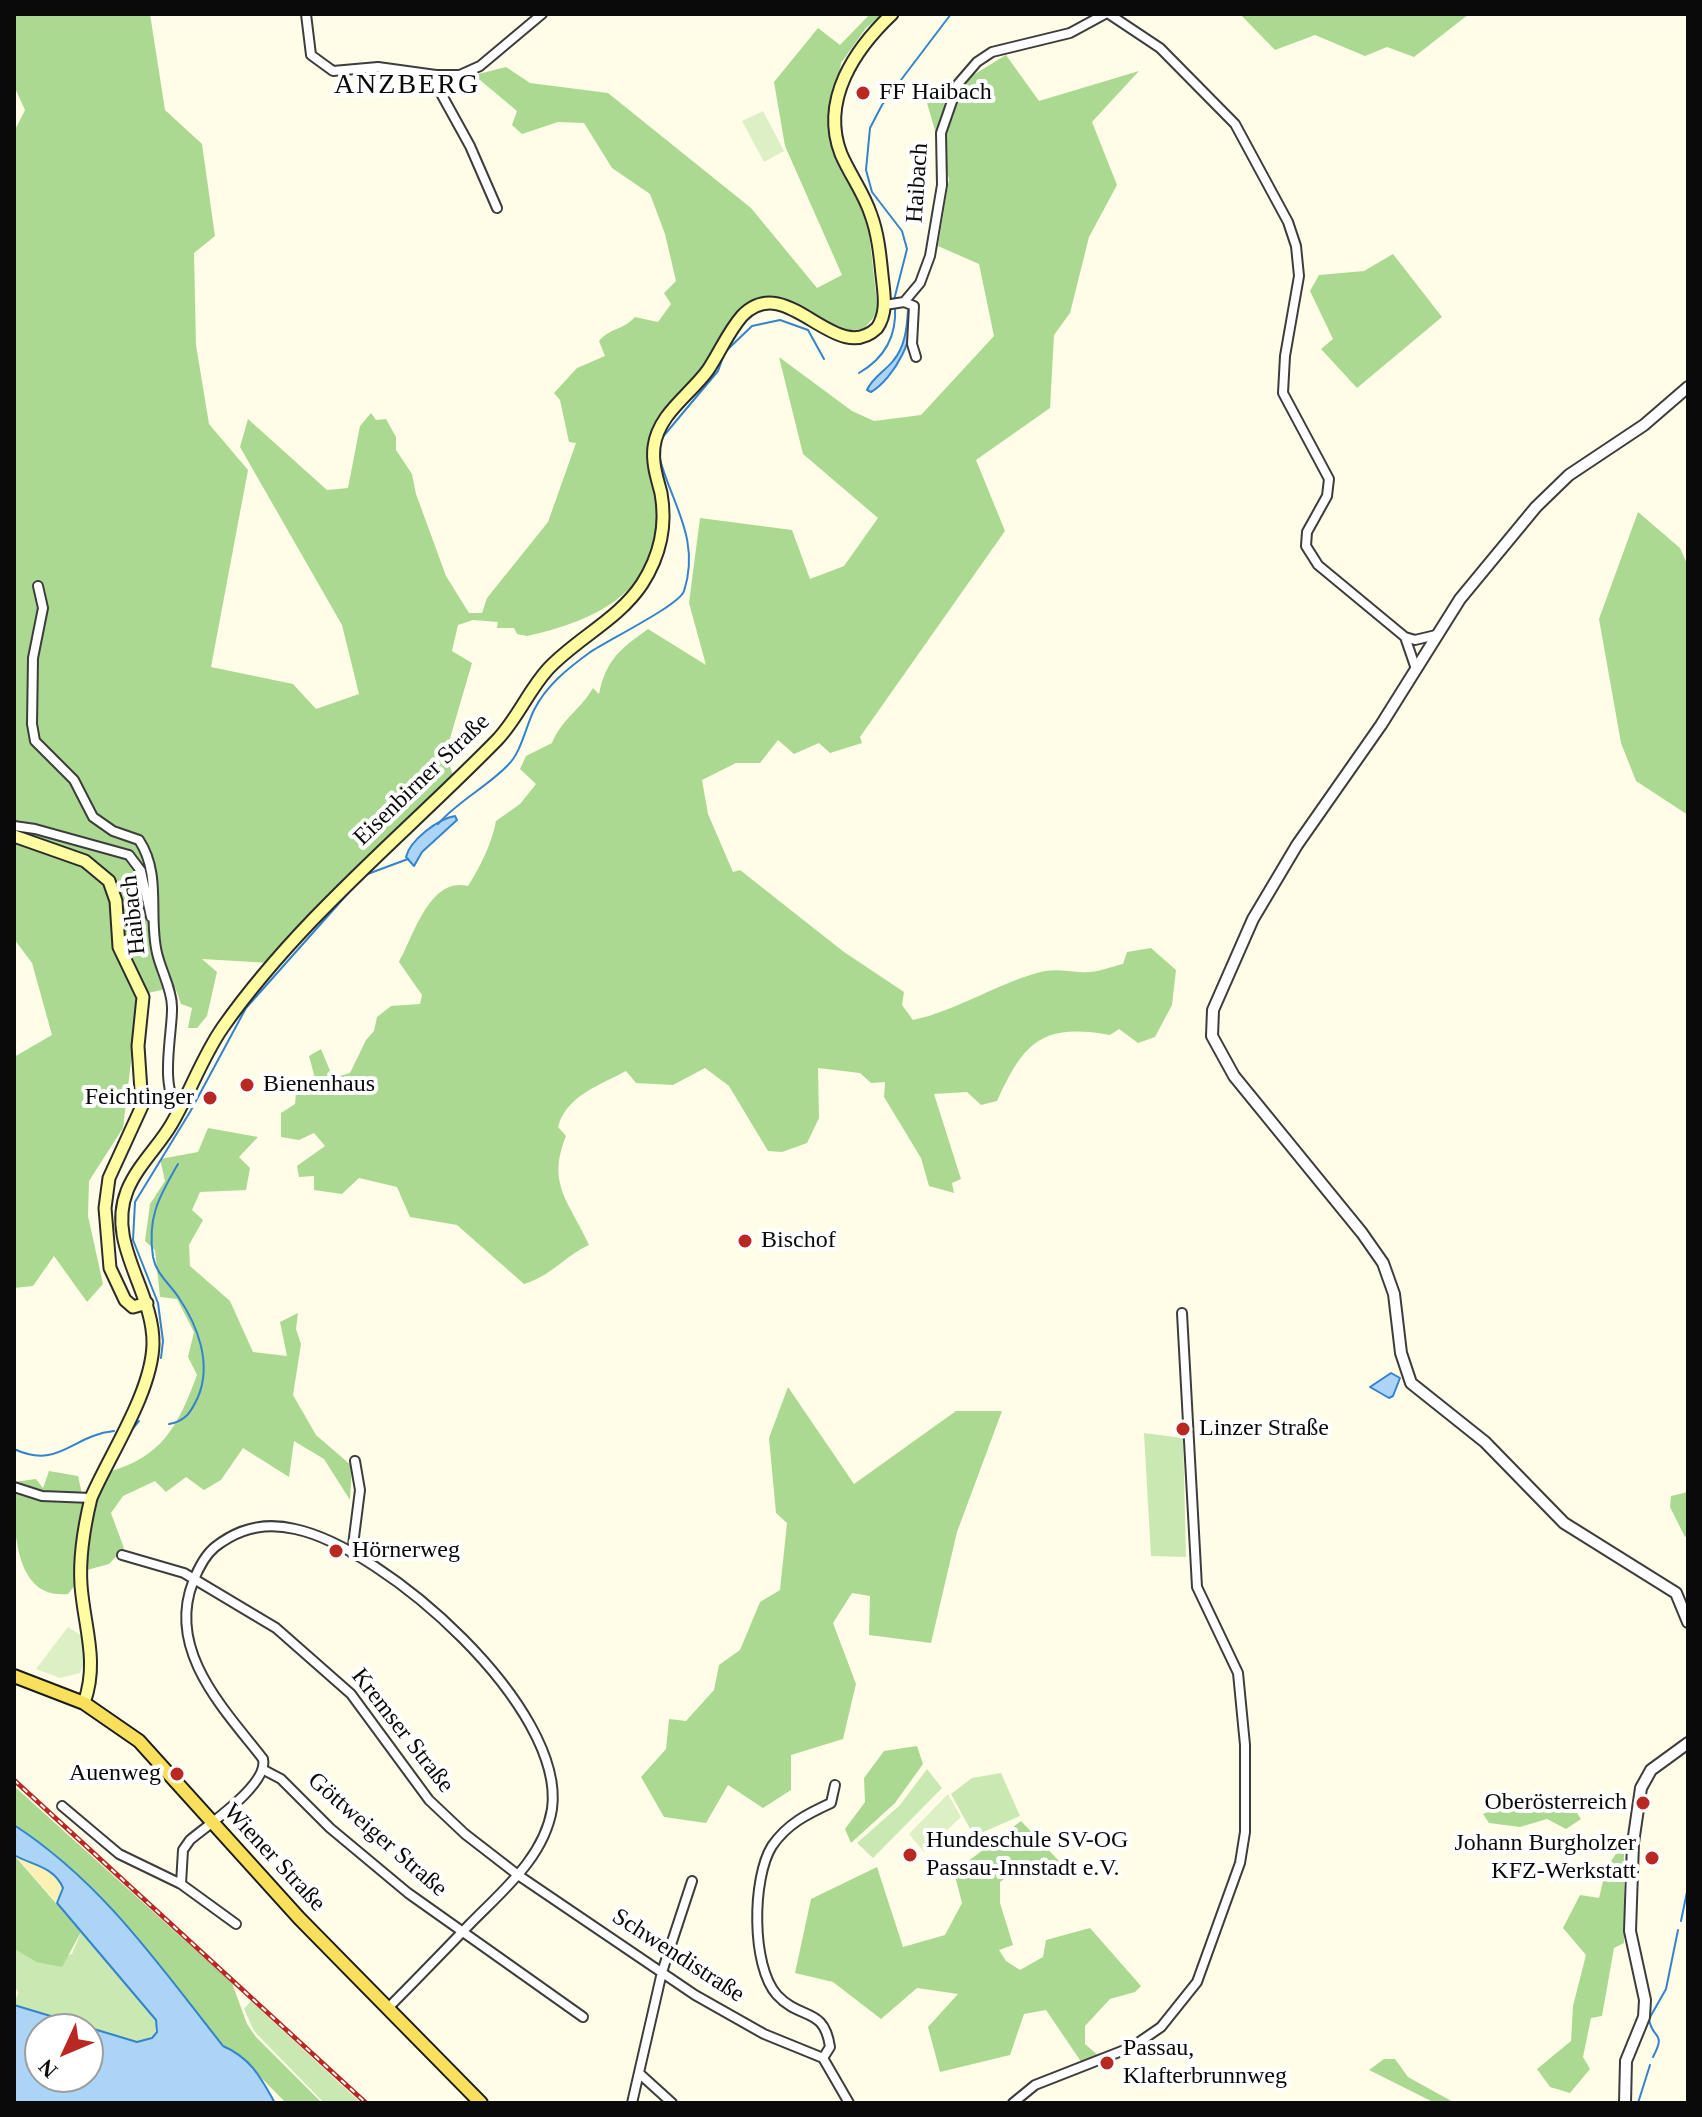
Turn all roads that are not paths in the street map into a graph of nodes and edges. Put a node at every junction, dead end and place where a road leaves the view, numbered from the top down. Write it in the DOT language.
graph roads {
  1 [pos="306,14"];
  2 [pos="542,14"];
  3 [pos="892,14"];
  4 [pos="1107,14"];
  5 [pos="436,75"];
  6 [pos="497,208"];
  7 [pos="895,304"];
  8 [pos="916,357"];
  9 [pos="1688,387"];
  10 [pos="38,586"];
  11 [pos="1436,635"];
  12 [pos="1405,637"];
  13 [pos="1416,669"];
  14 [pos="14,826"];
  15 [pos="14,836"];
  16 [pos="151,922"];
  17 [pos="180,1108"];
  18 [pos="147,1303"];
  19 [pos="1182,1313"];
  20 [pos="355,1461"];
  21 [pos="14,1487"];
  22 [pos="91,1498"];
  23 [pos="352,1553"];
  24 [pos="122,1555"];
  25 [pos="195,1578"];
  26 [pos="1688,1622"];
  27 [pos="14,1676"];
  28 [pos="84,1703"];
  29 [pos="1688,1743"];
  30 [pos="264,1770"];
  31 [pos="835,1785"];
  32 [pos="62,1806"];
  33 [pos="211,1822"];
  34 [pos="518,1875"];
  35 [pos="692,1881"];
  36 [pos="181,1884"];
  37 [pos="236,1924"];
  38 [pos="462,1932"];
  39 [pos="662,1972"];
  40 [pos="388,2008"];
  41 [pos="583,2017"];
  42 [pos="823,2058"];
  43 [pos="640,2074"];
  44 [pos="481,2103"];
  45 [pos="632,2103"];
  46 [pos="672,2103"];
  47 [pos="849,2103"];
  48 [pos="1013,2103"];
  49 [pos="1625,2103"];
  1 -- 5 [label="street"];
  2 -- 5 [label="street"];
  3 -- 7 [label="main road"];
  4 -- 7 [label="street, Haibach"];
  4 -- 12 [label="street"];
  5 -- 6 [label="street"];
  7 -- 8 [label="street"];
  7 -- 17 [label="main road, Eisenbirner Straße"];
  9 -- 11 [label="street"];
  10 -- 16 [label="street, Haibach"];
  11 -- 12 [label="street"];
  11 -- 13 [label="street"];
  12 -- 13 [label="street"];
  13 -- 26 [label="street"];
  14 -- 16 [label="street"];
  15 -- 18 [label="main road"];
  16 -- 17 [label="street, Haibach"];
  17 -- 18 [label="main road, Eisenbirner Straße"];
  18 -- 22 [label="main road, Eisenbirner Straße"];
  19 -- 48 [label="street"];
  20 -- 23 [label="street"];
  21 -- 22 [label="street"];
  22 -- 28 [label="main road, Eisenbirner Straße"];
  23 -- 25 [label="street, Göttweiger Straße"];
  23 -- 34 [label="street, Göttweiger Straße"];
  24 -- 25 [label="street, Kremser Straße"];
  25 -- 30 [label="street, Göttweiger Straße"];
  25 -- 34 [label="street, Kremser Straße"];
  27 -- 28 [label="main road, Wiener Straße"];
  28 -- 33 [label="main road, Wiener Straße"];
  29 -- 49 [label="street"];
  30 -- 33 [label="street"];
  30 -- 38 [label="street, Göttweiger Straße"];
  31 -- 42 [label="street"];
  32 -- 36 [label="street"];
  33 -- 36 [label="street"];
  33 -- 40 [label="main road, Wiener Straße"];
  34 -- 38 [label="street, Göttweiger Straße"];
  34 -- 39 [label="street, Schwendistraße"];
  35 -- 39 [label="street"];
  36 -- 37 [label="street"];
  38 -- 40 [label="street, Göttweiger Straße"];
  38 -- 41 [label="street"];
  39 -- 42 [label="street, Schwendistraße"];
  39 -- 43 [label="street"];
  40 -- 44 [label="main road, Wiener Straße"];
  42 -- 47 [label="street"];
  43 -- 45 [label="street"];
  43 -- 46 [label="street"];
}
